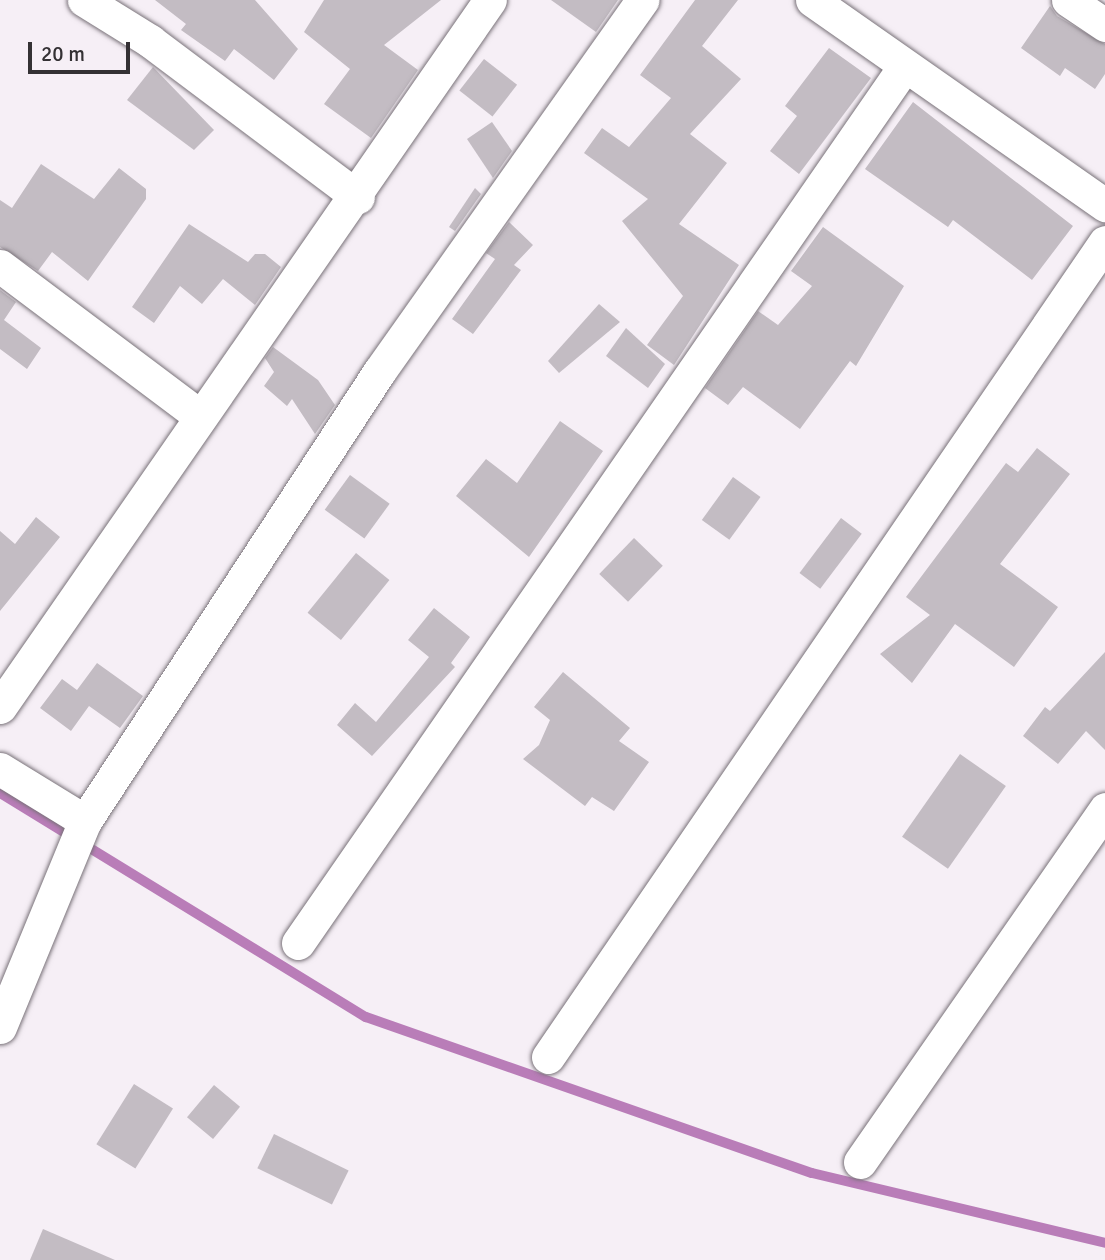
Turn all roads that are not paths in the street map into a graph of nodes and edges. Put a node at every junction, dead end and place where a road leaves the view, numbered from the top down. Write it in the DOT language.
graph roads {
  1 [pos="84,0"];
  2 [pos="490,0"];
  3 [pos="642,0"];
  4 [pos="812,0"];
  5 [pos="1068,0"];
  6 [pos="1105,25"];
  7 [pos="904,67"];
  8 [pos="358,197"];
  9 [pos="1105,205"];
  10 [pos="1105,242"];
  11 [pos="0,266"];
  12 [pos="201,417"];
  13 [pos="0,707"];
  14 [pos="0,769"];
  15 [pos="1105,808"];
  16 [pos="85,821"];
  17 [pos="299,943"];
  18 [pos="0,1027"];
  19 [pos="548,1057"];
  20 [pos="860,1162"];
  1 -- 8 [label="street"];
  2 -- 8 [label="street"];
  3 -- 16 [label="street"];
  4 -- 7 [label="street"];
  5 -- 6 [label="street"];
  7 -- 9 [label="street"];
  7 -- 17 [label="street"];
  8 -- 12 [label="street"];
  10 -- 19 [label="street"];
  11 -- 12 [label="street"];
  12 -- 13 [label="street"];
  14 -- 16 [label="street"];
  15 -- 20 [label="street"];
  16 -- 18 [label="street"];
}
